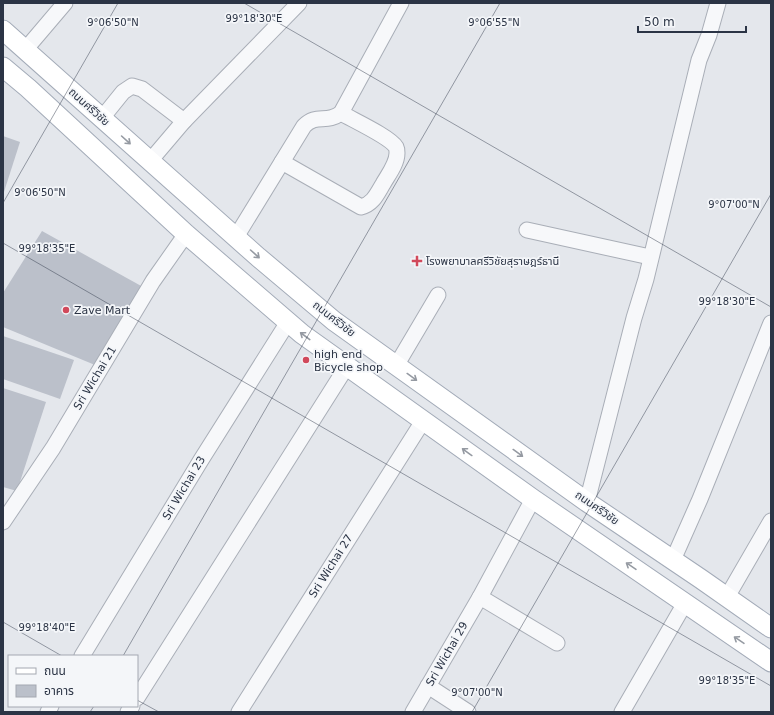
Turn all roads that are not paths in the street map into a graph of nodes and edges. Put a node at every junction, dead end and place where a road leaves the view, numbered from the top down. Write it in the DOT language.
graph roads {
  1 [pos="65,3"];
  2 [pos="299,3"];
  3 [pos="402,3"];
  4 [pos="718,3"];
  5 [pos="3,30"];
  6 [pos="26,50"];
  7 [pos="3,67"];
  8 [pos="45,67"];
  9 [pos="28,88"];
  10 [pos="341,113"];
  11 [pos="102,118"];
  12 [pos="184,121"];
  13 [pos="150,161"];
  14 [pos="282,162"];
  15 [pos="527,230"];
  16 [pos="186,234"];
  17 [pos="236,237"];
  18 [pos="650,257"];
  19 [pos="438,295"];
  20 [pos="288,322"];
  21 [pos="771,323"];
  22 [pos="347,366"];
  23 [pos="396,366"];
  24 [pos="423,421"];
  25 [pos="533,499"];
  26 [pos="587,502"];
  27 [pos="3,522"];
  28 [pos="771,522"];
  29 [pos="674,560"];
  30 [pos="701,579"];
  31 [pos="480,597"];
  32 [pos="727,597"];
  33 [pos="685,603"];
  34 [pos="771,628"];
  35 [pos="557,643"];
  36 [pos="83,655"];
  37 [pos="771,662"];
  38 [pos="428,686"];
  39 [pos="138,696"];
  40 [pos="239,712"];
  41 [pos="413,712"];
  42 [pos="468,712"];
  43 [pos="622,712"];
  1 -- 6 [label="street"];
  2 -- 12 [label="street"];
  3 -- 10 [label="street"];
  4 -- 18 [label="street"];
  5 -- 6 [label="main road, ถนนศรีวิชัย"];
  6 -- 8 [label="main road, ถนนศรีวิชัย"];
  7 -- 9 [label="main road"];
  8 -- 9 [label="main road"];
  8 -- 11 [label="main road, ถนนศรีวิชัย"];
  9 -- 16 [label="main road"];
  10 -- 14 [label="street"];
  10 -- 14 [label="street"];
  11 -- 12 [label="street"];
  11 -- 13 [label="main road, ถนนศรีวิชัย, one-way"];
  12 -- 13 [label="street"];
  13 -- 17 [label="main road, ถนนศรีวิชัย"];
  14 -- 17 [label="street"];
  15 -- 18 [label="street"];
  16 -- 20 [label="main road"];
  16 -- 27 [label="street, Sri Wichai 21"];
  17 -- 23 [label="main road, ถนนศรีวิชัย, one-way"];
  18 -- 26 [label="street"];
  19 -- 23 [label="street"];
  22 -- 20 [label="main road, one-way"];
  20 -- 36 [label="street, Sri Wichai 23"];
  21 -- 29 [label="street"];
  22 -- 24 [label="main road"];
  22 -- 39 [label="street"];
  23 -- 26 [label="main road, ถนนศรีวิชัย, one-way"];
  25 -- 24 [label="main road, one-way"];
  24 -- 40 [label="street, Sri Wichai 27"];
  25 -- 31 [label="street, Sri Wichai 29"];
  33 -- 25 [label="main road, one-way"];
  26 -- 29 [label="main road, ถนนศรีวิชัย"];
  28 -- 32 [label="street"];
  29 -- 30 [label="main road, ถนนศรีวิชัย"];
  30 -- 32 [label="main road, ถนนศรีวิชัย"];
  30 -- 33 [label="main road"];
  31 -- 35 [label="street"];
  31 -- 38 [label="street, Sri Wichai 29"];
  32 -- 34 [label="main road, ถนนศรีวิชัย"];
  37 -- 33 [label="main road, one-way"];
  33 -- 43 [label="street"];
  38 -- 41 [label="street, Sri Wichai 29"];
  38 -- 42 [label="street"];
}
